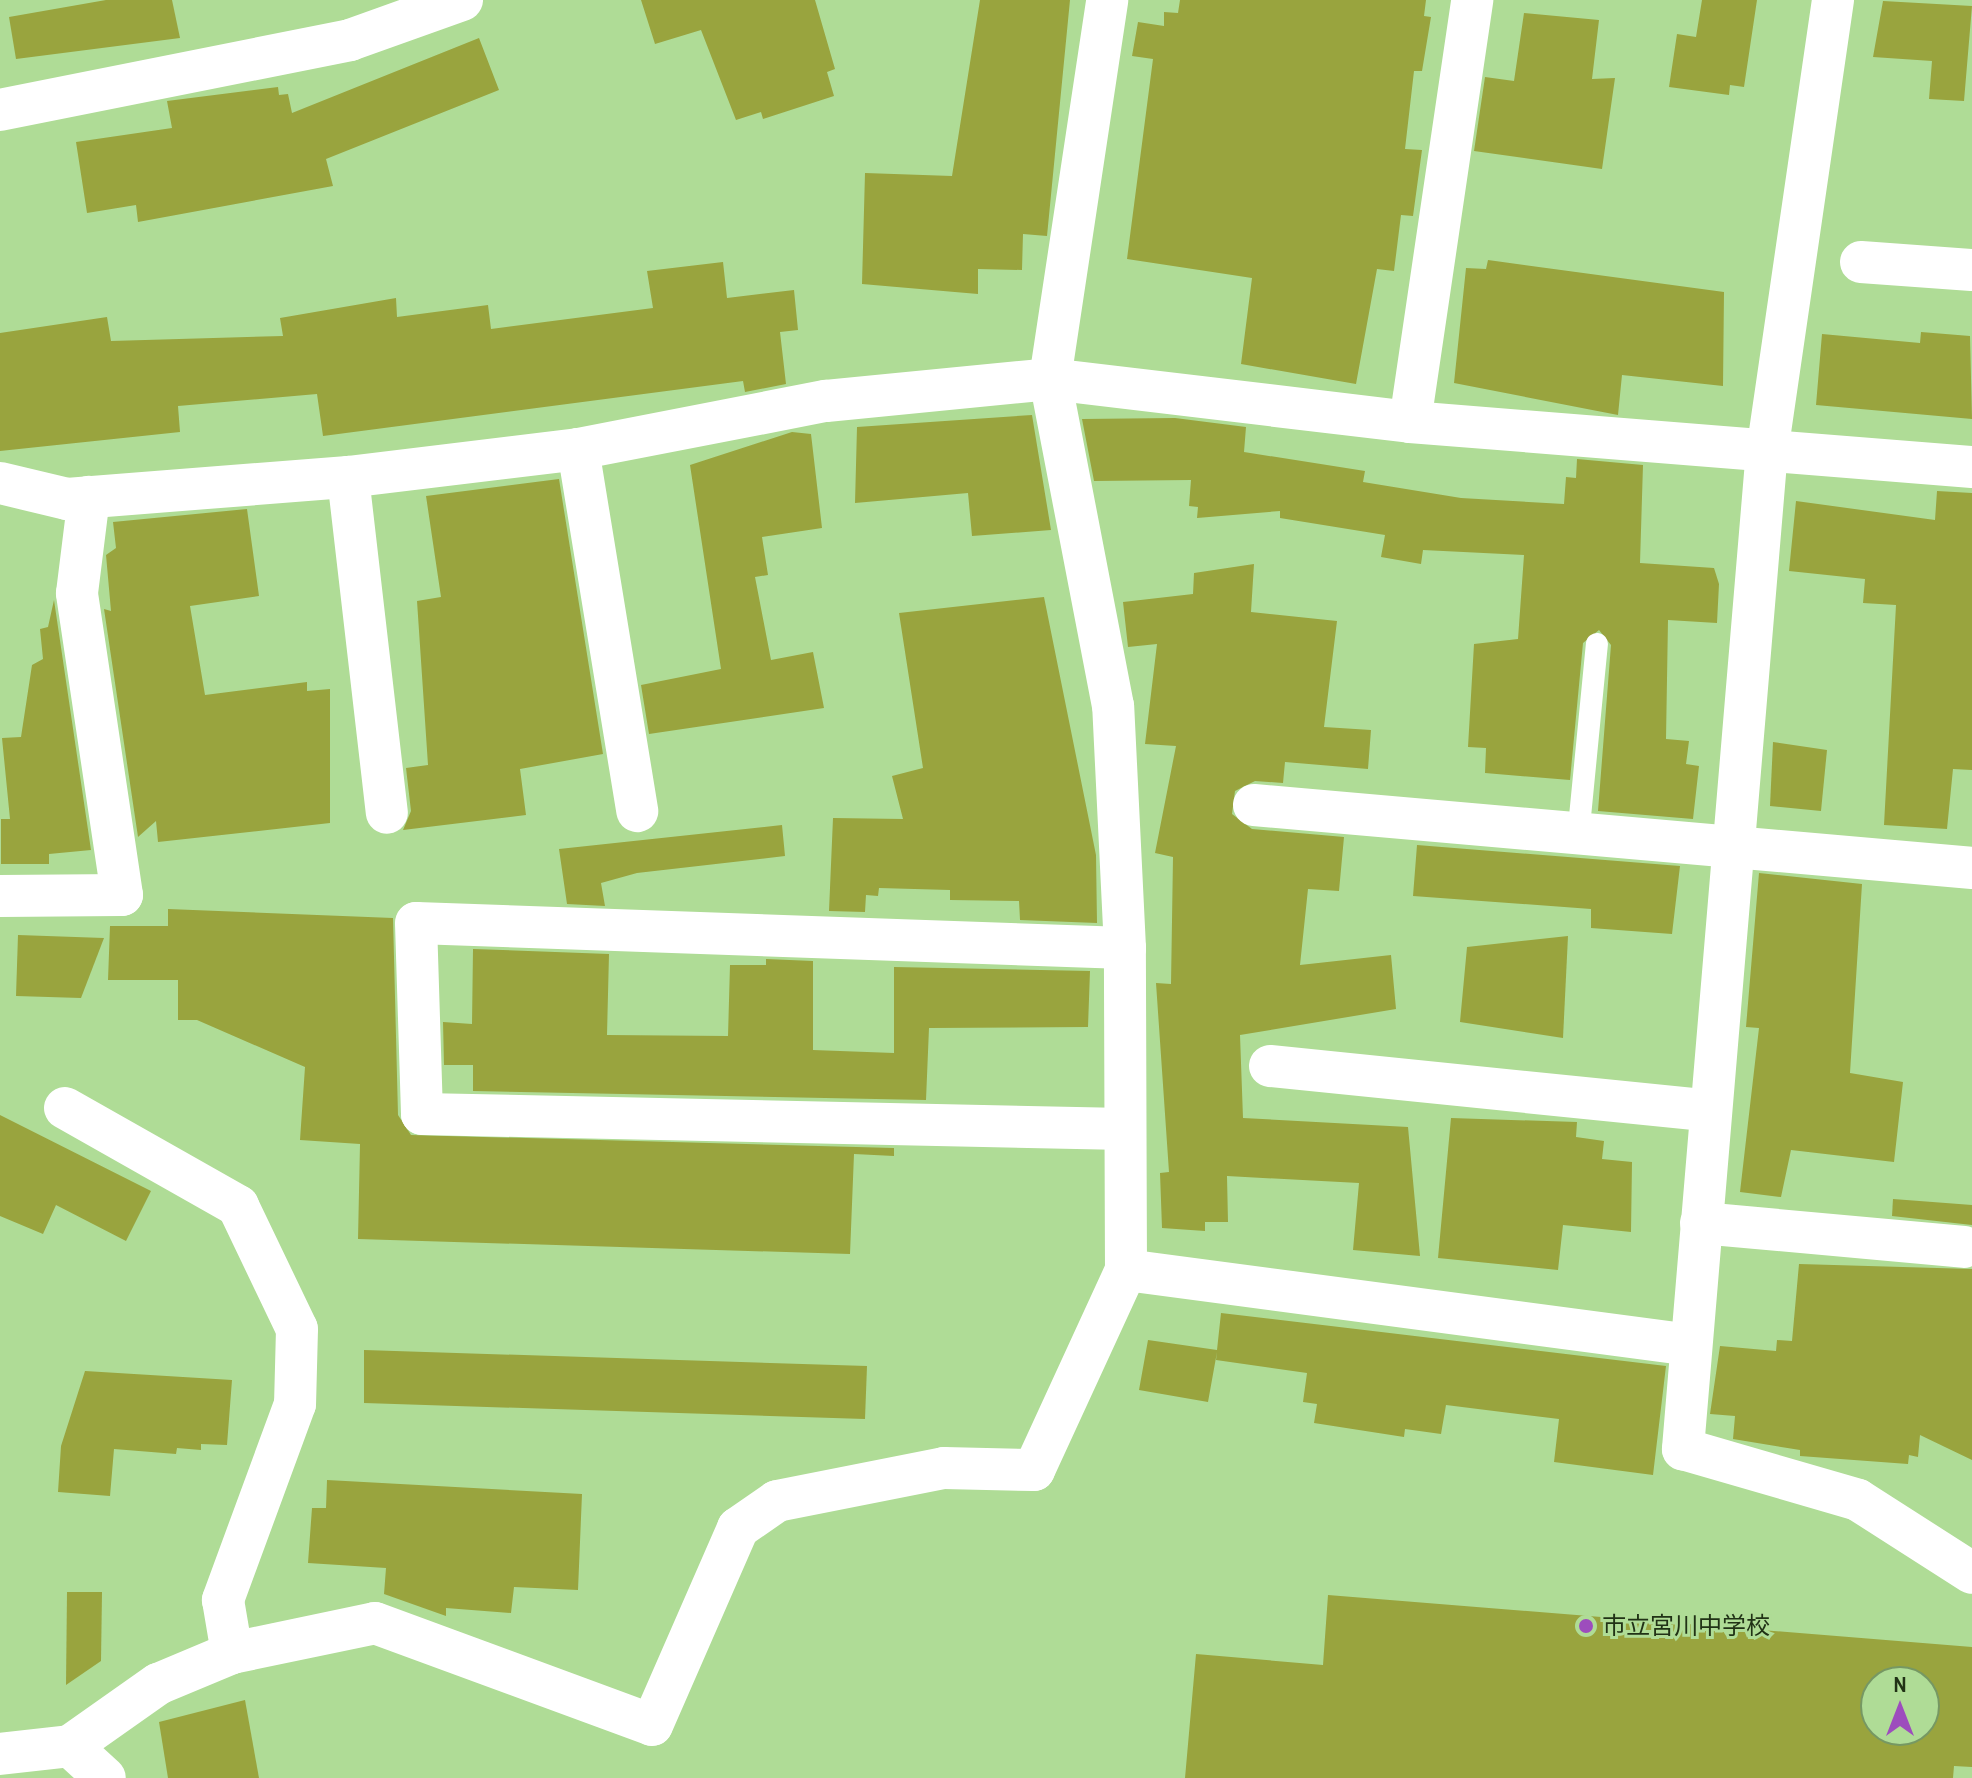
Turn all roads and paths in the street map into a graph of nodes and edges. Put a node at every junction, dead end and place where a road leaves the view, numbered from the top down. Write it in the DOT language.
graph roads {
  1 [pos="462,0"];
  2 [pos="1107,0"];
  3 [pos="1472,0"];
  4 [pos="1833,0"];
  5 [pos="398,12"];
  6 [pos="0,110"];
  7 [pos="1861,262"];
  8 [pos="1972,270"];
  9 [pos="1050,379"];
  10 [pos="1410,422"];
  11 [pos="578,449"];
  12 [pos="1767,450"];
  13 [pos="1972,467"];
  14 [pos="348,477"];
  15 [pos="0,483"];
  16 [pos="89,497"];
  17 [pos="1597,644"];
  18 [pos="1254,805"];
  19 [pos="637,811"];
  20 [pos="387,813"];
  21 [pos="1578,837"];
  22 [pos="1730,852"];
  23 [pos="1972,868"];
  24 [pos="0,896"];
  25 [pos="1125,948"];
  26 [pos="1270,1066"];
  27 [pos="65,1108"];
  28 [pos="1710,1111"];
  29 [pos="1125,1129"];
  30 [pos="1701,1223"];
  31 [pos="1964,1247"];
  32 [pos="1126,1270"];
  33 [pos="1691,1345"];
  34 [pos="1972,1573"];
  35 [pos="232,1653"];
  36 [pos="70,1746"];
  37 [pos="0,1754"];
  38 [pos="105,1778"];
  1 -- 5 [label="street"];
  2 -- 9 [label="street"];
  3 -- 10 [label="street"];
  4 -- 12 [label="street"];
  5 -- 6 [label="street"];
  7 -- 8 [label="street"];
  9 -- 10 [label="street"];
  9 -- 11 [label="street"];
  9 -- 25 [label="street"];
  10 -- 12 [label="street"];
  11 -- 14 [label="street"];
  11 -- 19 [label="street"];
  12 -- 13 [label="street"];
  12 -- 22 [label="street"];
  14 -- 16 [label="street"];
  14 -- 20 [label="street"];
  15 -- 16 [label="street"];
  16 -- 24 [label="street"];
  17 -- 21 [label="lane"];
  18 -- 21 [label="street"];
  21 -- 22 [label="street"];
  22 -- 23 [label="street"];
  22 -- 28 [label="street"];
  25 -- 29 [label="street"];
  25 -- 29 [label="street"];
  26 -- 28 [label="street"];
  27 -- 35 [label="street"];
  28 -- 30 [label="street"];
  29 -- 32 [label="street"];
  30 -- 31 [label="street"];
  30 -- 33 [label="street"];
  32 -- 33 [label="street"];
  32 -- 35 [label="street"];
  33 -- 34 [label="street"];
  35 -- 36 [label="street"];
  36 -- 37 [label="street"];
  36 -- 38 [label="street"];
}
